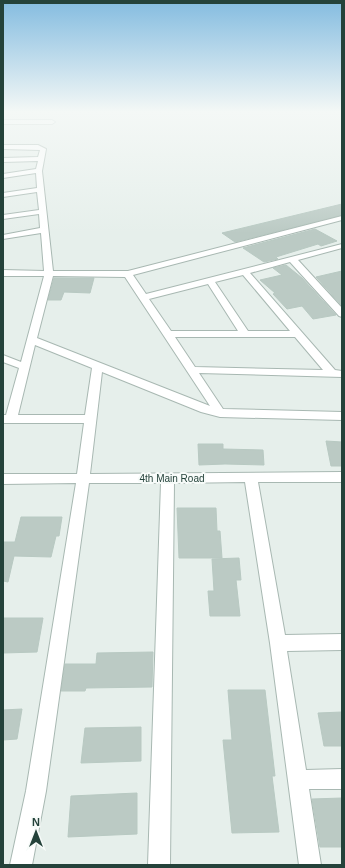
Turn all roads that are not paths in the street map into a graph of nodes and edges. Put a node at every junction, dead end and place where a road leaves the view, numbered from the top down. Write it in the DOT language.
graph roads {
  1 [pos="42,153"];
  2 [pos="41,158"];
  3 [pos="3,160"];
  4 [pos="39,171"];
  5 [pos="3,176"];
  6 [pos="40,189"];
  7 [pos="3,195"];
  8 [pos="41,212"];
  9 [pos="3,218"];
  10 [pos="342,218"];
  11 [pos="45,230"];
  12 [pos="3,237"];
  13 [pos="342,246"];
  14 [pos="292,259"];
  15 [pos="244,271"];
  16 [pos="3,273"];
  17 [pos="49,274"];
  18 [pos="128,274"];
  19 [pos="210,280"];
  20 [pos="144,298"];
  21 [pos="342,314"];
  22 [pos="168,334"];
  23 [pos="245,334"];
  24 [pos="299,334"];
  25 [pos="32,340"];
  26 [pos="3,358"];
  27 [pos="98,366"];
  28 [pos="25,367"];
  29 [pos="191,370"];
  30 [pos="337,374"];
  31 [pos="220,413"];
  32 [pos="342,416"];
  33 [pos="7,419"];
  34 [pos="91,419"];
  35 [pos="342,477"];
  36 [pos="168,478"];
  37 [pos="251,478"];
  38 [pos="3,479"];
  39 [pos="83,479"];
  40 [pos="342,642"];
  41 [pos="278,643"];
  42 [pos="342,779"];
  43 [pos="297,780"];
  44 [pos="21,865"];
  45 [pos="159,865"];
  46 [pos="310,865"];
  1 -- 2 [label="street"];
  2 -- 3 [label="street"];
  2 -- 4 [label="street"];
  4 -- 5 [label="street"];
  4 -- 6 [label="street"];
  6 -- 7 [label="street"];
  6 -- 8 [label="street"];
  8 -- 9 [label="street"];
  8 -- 11 [label="street"];
  10 -- 18 [label="street"];
  11 -- 12 [label="street"];
  11 -- 17 [label="street"];
  13 -- 14 [label="street"];
  14 -- 15 [label="street"];
  14 -- 21 [label="street"];
  15 -- 19 [label="street"];
  15 -- 24 [label="street"];
  16 -- 17 [label="street"];
  17 -- 18 [label="street"];
  17 -- 25 [label="street"];
  18 -- 20 [label="street"];
  19 -- 20 [label="street"];
  19 -- 23 [label="street"];
  20 -- 22 [label="street"];
  22 -- 23 [label="street"];
  22 -- 29 [label="street"];
  23 -- 24 [label="street"];
  24 -- 30 [label="street"];
  25 -- 27 [label="street"];
  25 -- 28 [label="street"];
  26 -- 28 [label="street"];
  27 -- 31 [label="street"];
  27 -- 34 [label="street"];
  28 -- 33 [label="street"];
  29 -- 30 [label="street"];
  29 -- 31 [label="street"];
  31 -- 32 [label="street"];
  33 -- 34 [label="street"];
  34 -- 39 [label="street"];
  35 -- 37 [label="street, 4th Main Road"];
  36 -- 37 [label="street, 4th Main Road"];
  36 -- 39 [label="street, 4th Main Road"];
  36 -- 45 [label="street"];
  37 -- 41 [label="street"];
  38 -- 39 [label="street, 4th Main Road"];
  39 -- 44 [label="street"];
  40 -- 41 [label="street"];
  41 -- 43 [label="street"];
  42 -- 43 [label="street"];
  43 -- 46 [label="street"];
}
